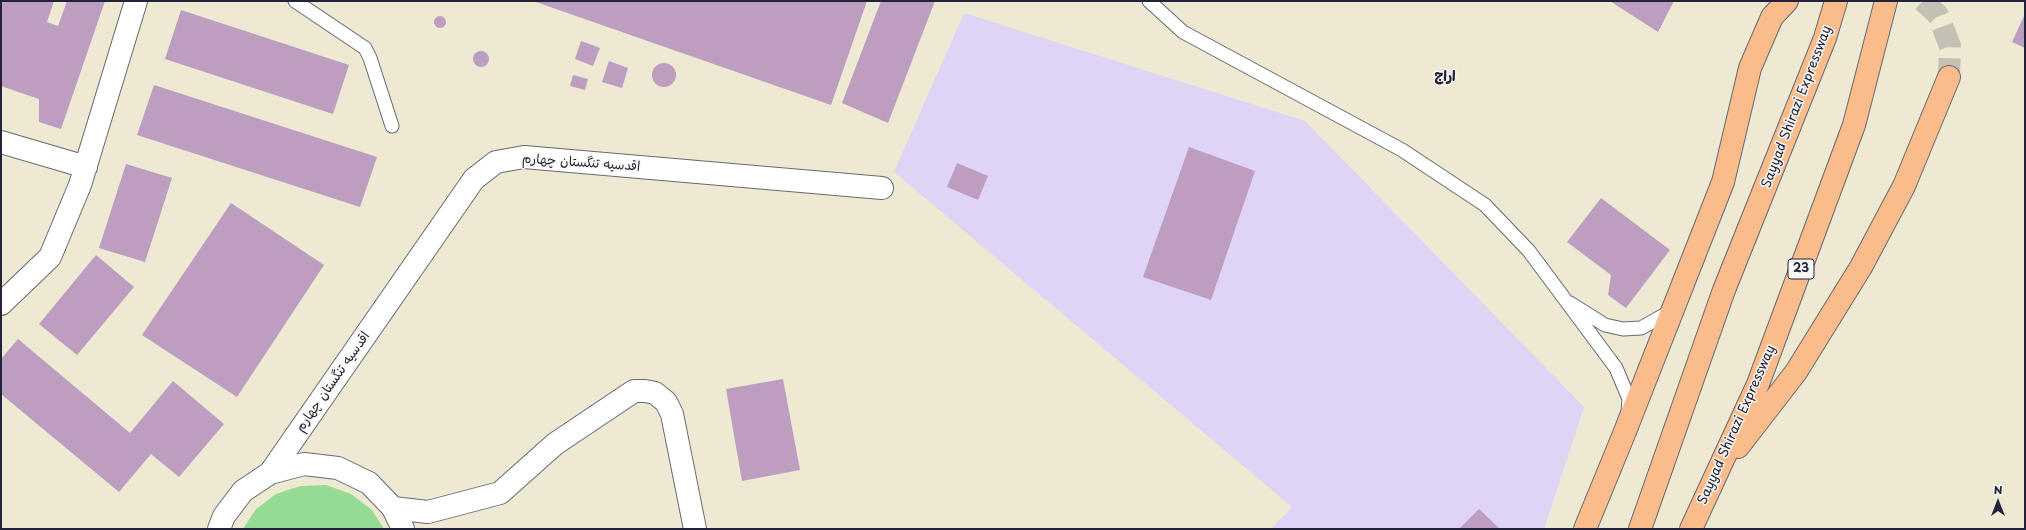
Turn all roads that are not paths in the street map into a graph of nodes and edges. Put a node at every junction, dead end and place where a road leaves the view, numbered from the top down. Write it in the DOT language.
graph roads {
  1 [pos="136,1"];
  2 [pos="295,1"];
  3 [pos="1149,1"];
  4 [pos="1787,1"];
  5 [pos="1831,1"];
  6 [pos="1836,1"];
  7 [pos="1886,1"];
  8 [pos="1825,38"];
  9 [pos="1949,77"];
  10 [pos="392,126"];
  11 [pos="1,142"];
  12 [pos="86,167"];
  13 [pos="882,188"];
  14 [pos="1563,298"];
  15 [pos="1,304"];
  16 [pos="1673,310"];
  17 [pos="1624,434"];
  18 [pos="270,473"];
  19 [pos="1714,478"];
  20 [pos="393,508"];
  21 [pos="219,529"];
  22 [pos="403,529"];
  23 [pos="695,529"];
  24 [pos="1585,529"];
  25 [pos="1640,529"];
  26 [pos="1691,529"];
  1 -- 12 [label="street"];
  2 -- 10 [label="lane"];
  3 -- 14 [label="lane"];
  4 -- 16 [label="highway"];
  5 -- 8 [label="street"];
  6 -- 8 [label="highway, Sayyad Shirazi Expressway"];
  7 -- 19 [label="highway, Sayyad Shirazi Expressway / 23"];
  8 -- 25 [label="highway, Sayyad Shirazi Expressway"];
  9 -- 19 [label="highway"];
  11 -- 12 [label="street"];
  12 -- 15 [label="street"];
  13 -- 18 [label="street, اقدسیه تنگستان چهارم"];
  14 -- 16 [label="lane"];
  14 -- 17 [label="lane"];
  16 -- 17 [label="highway"];
  17 -- 24 [label="highway"];
  18 -- 20 [label="street"];
  18 -- 21 [label="street"];
  19 -- 26 [label="highway, Sayyad Shirazi Expressway / 23"];
  20 -- 22 [label="street"];
  20 -- 23 [label="street"];
}
